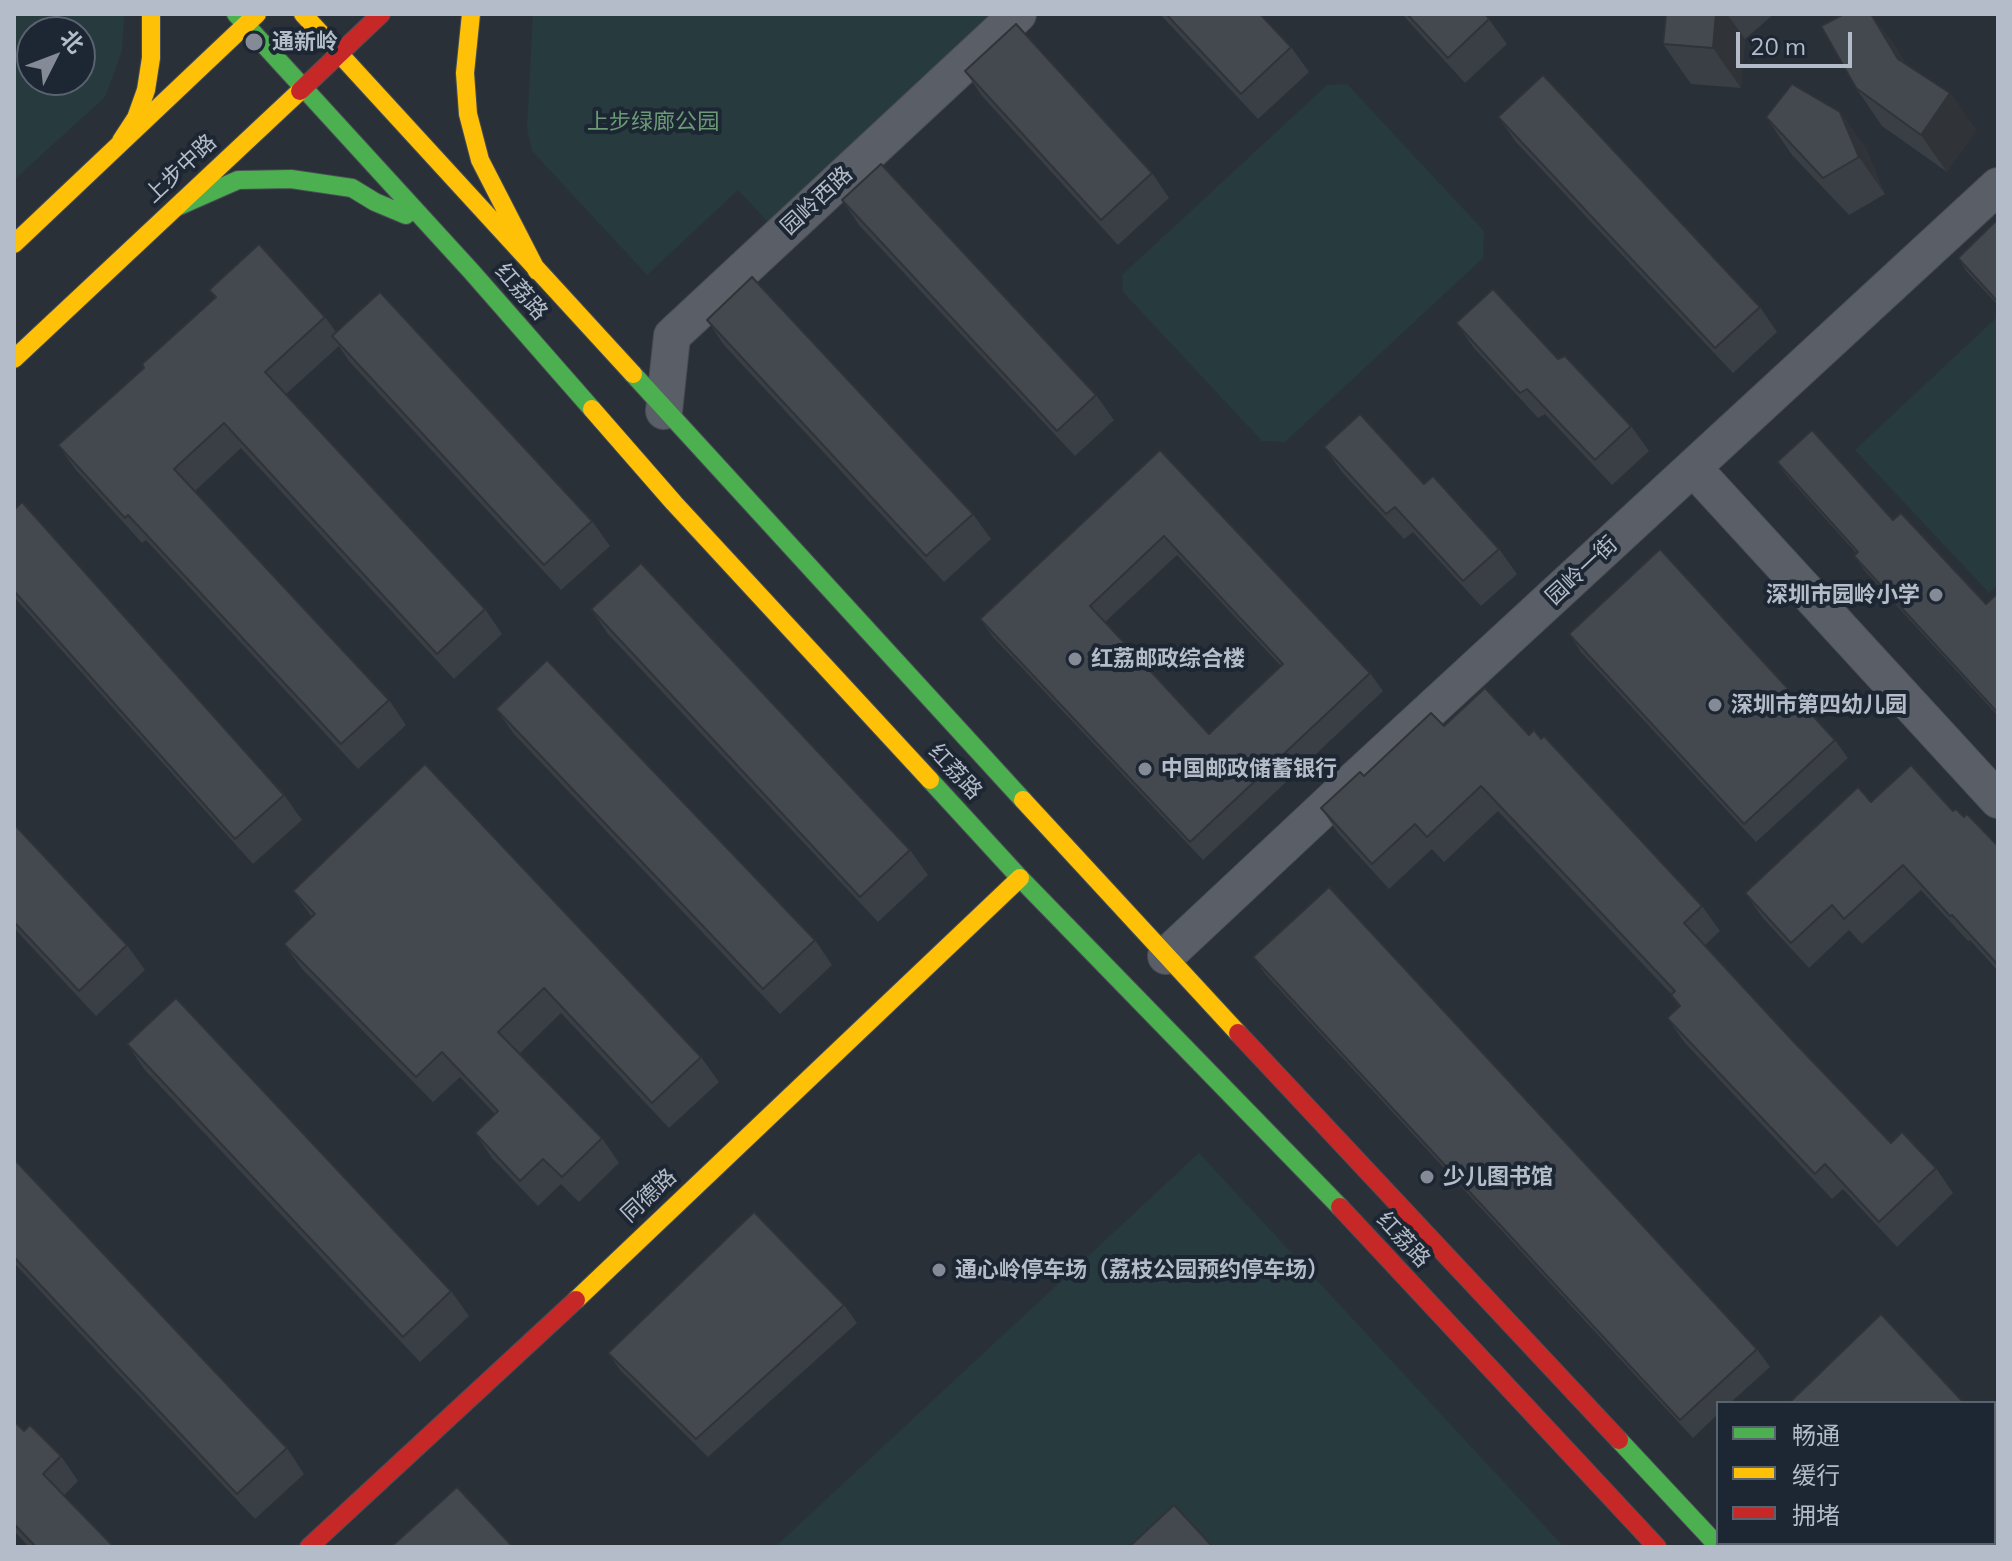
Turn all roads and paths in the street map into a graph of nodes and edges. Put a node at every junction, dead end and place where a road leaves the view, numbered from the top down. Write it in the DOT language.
graph roads {
  1 [pos="151,14"];
  2 [pos="303,14"];
  3 [pos="381,14"];
  4 [pos="471,14"];
  5 [pos="1018,14"];
  6 [pos="246,17"];
  7 [pos="337,53"];
  8 [pos="302,88"];
  9 [pos="118,145"];
  10 [pos="1998,186"];
  11 [pos="175,208"];
  12 [pos="14,244"];
  13 [pos="471,271"];
  14 [pos="537,271"];
  15 [pos="14,359"];
  16 [pos="664,411"];
  17 [pos="1707,483"];
  18 [pos="1998,800"];
  19 [pos="1020,878"];
  20 [pos="1166,956"];
  21 [pos="1716,1544"];
  22 [pos="309,1547"];
  23 [pos="1657,1547"];
  1 -- 9 [label="main road"];
  2 -- 7 [label="main road, 红荔路"];
  3 -- 7 [label="main road, 上步中路"];
  4 -- 14 [label="main road"];
  5 -- 16 [label="street, 园岭西路"];
  6 -- 8 [label="main road, 红荔路"];
  6 -- 9 [label="main road"];
  7 -- 8 [label="main road, 上步中路"];
  7 -- 14 [label="main road, 红荔路"];
  8 -- 11 [label="main road, 上步中路"];
  8 -- 13 [label="main road, 红荔路"];
  9 -- 12 [label="main road"];
  10 -- 20 [label="street, 园岭一街"];
  11 -- 13 [label="main road"];
  11 -- 15 [label="main road, 上步中路"];
  13 -- 19 [label="main road, 红荔路"];
  14 -- 16 [label="main road, 红荔路"];
  16 -- 20 [label="main road, 红荔路"];
  17 -- 18 [label="street"];
  19 -- 22 [label="main road, 同德路"];
  19 -- 23 [label="main road, 红荔路"];
  20 -- 21 [label="main road, 红荔路"];
}
